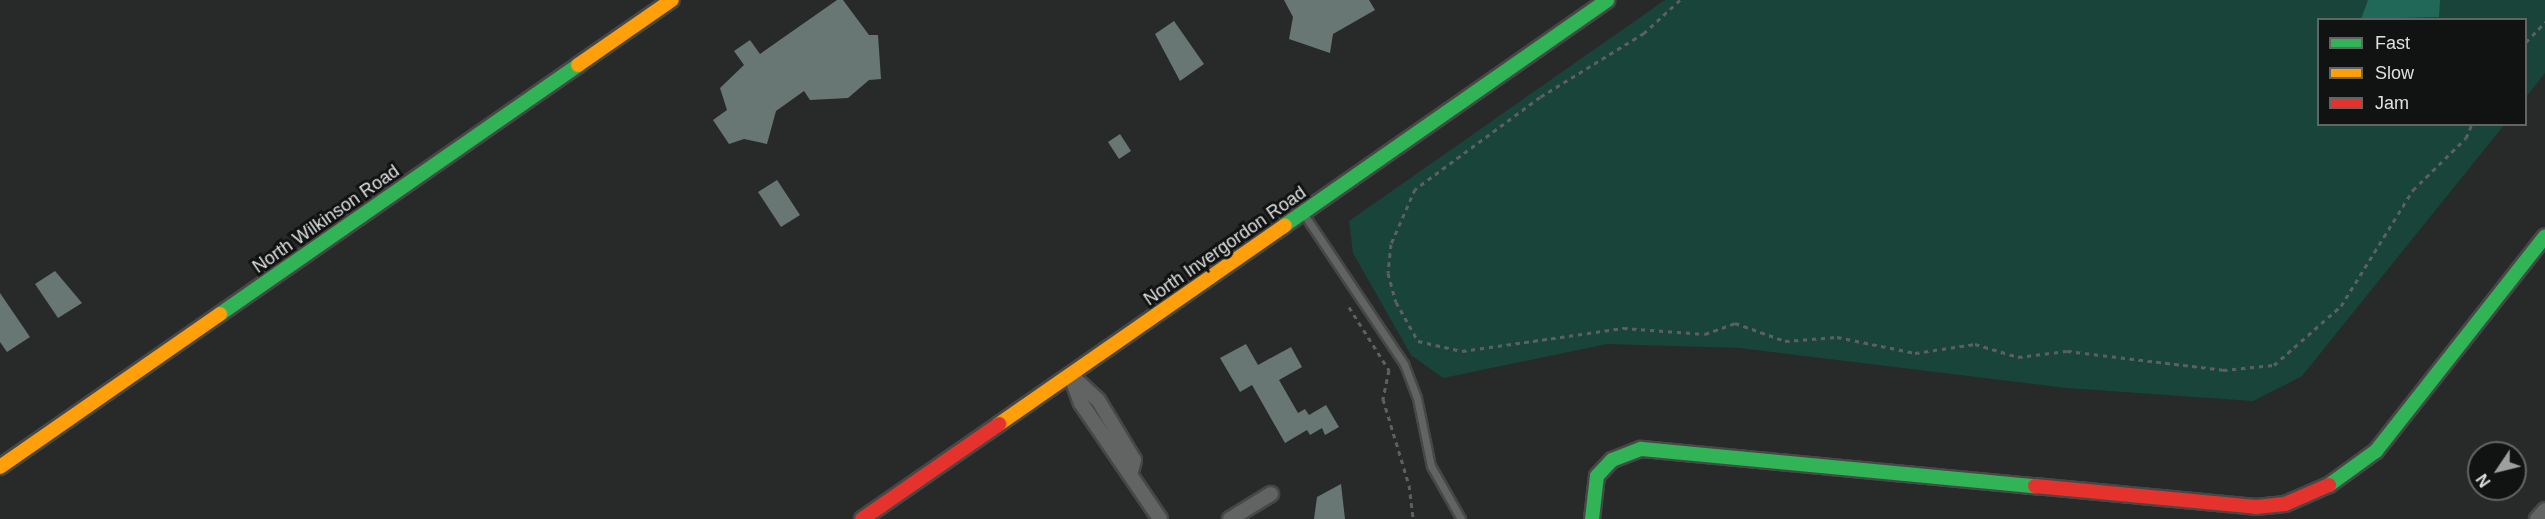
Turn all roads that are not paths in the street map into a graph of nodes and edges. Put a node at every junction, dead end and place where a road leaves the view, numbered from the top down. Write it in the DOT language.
graph roads {
  1 [pos="672,0"];
  2 [pos="1607,0"];
  3 [pos="1303,213"];
  4 [pos="2545,236"];
  5 [pos="1071,376"];
  6 [pos="0,467"];
  7 [pos="1271,494"];
  8 [pos="2545,510"];
  9 [pos="871,517"];
  10 [pos="1160,519"];
  11 [pos="1230,519"];
  12 [pos="1461,519"];
  13 [pos="1592,519"];
  14 [pos="2537,519"];
  1 -- 6 [label="street, North Wilkinson Road"];
  2 -- 3 [label="street, North Invergordon Road"];
  3 -- 5 [label="street, North Invergordon Road"];
  3 -- 12 [label="lane"];
  4 -- 13 [label="street"];
  5 -- 9 [label="street, North Invergordon Road"];
  5 -- 10 [label="street"];
  7 -- 11 [label="street"];
  8 -- 14 [label="street"];
}
